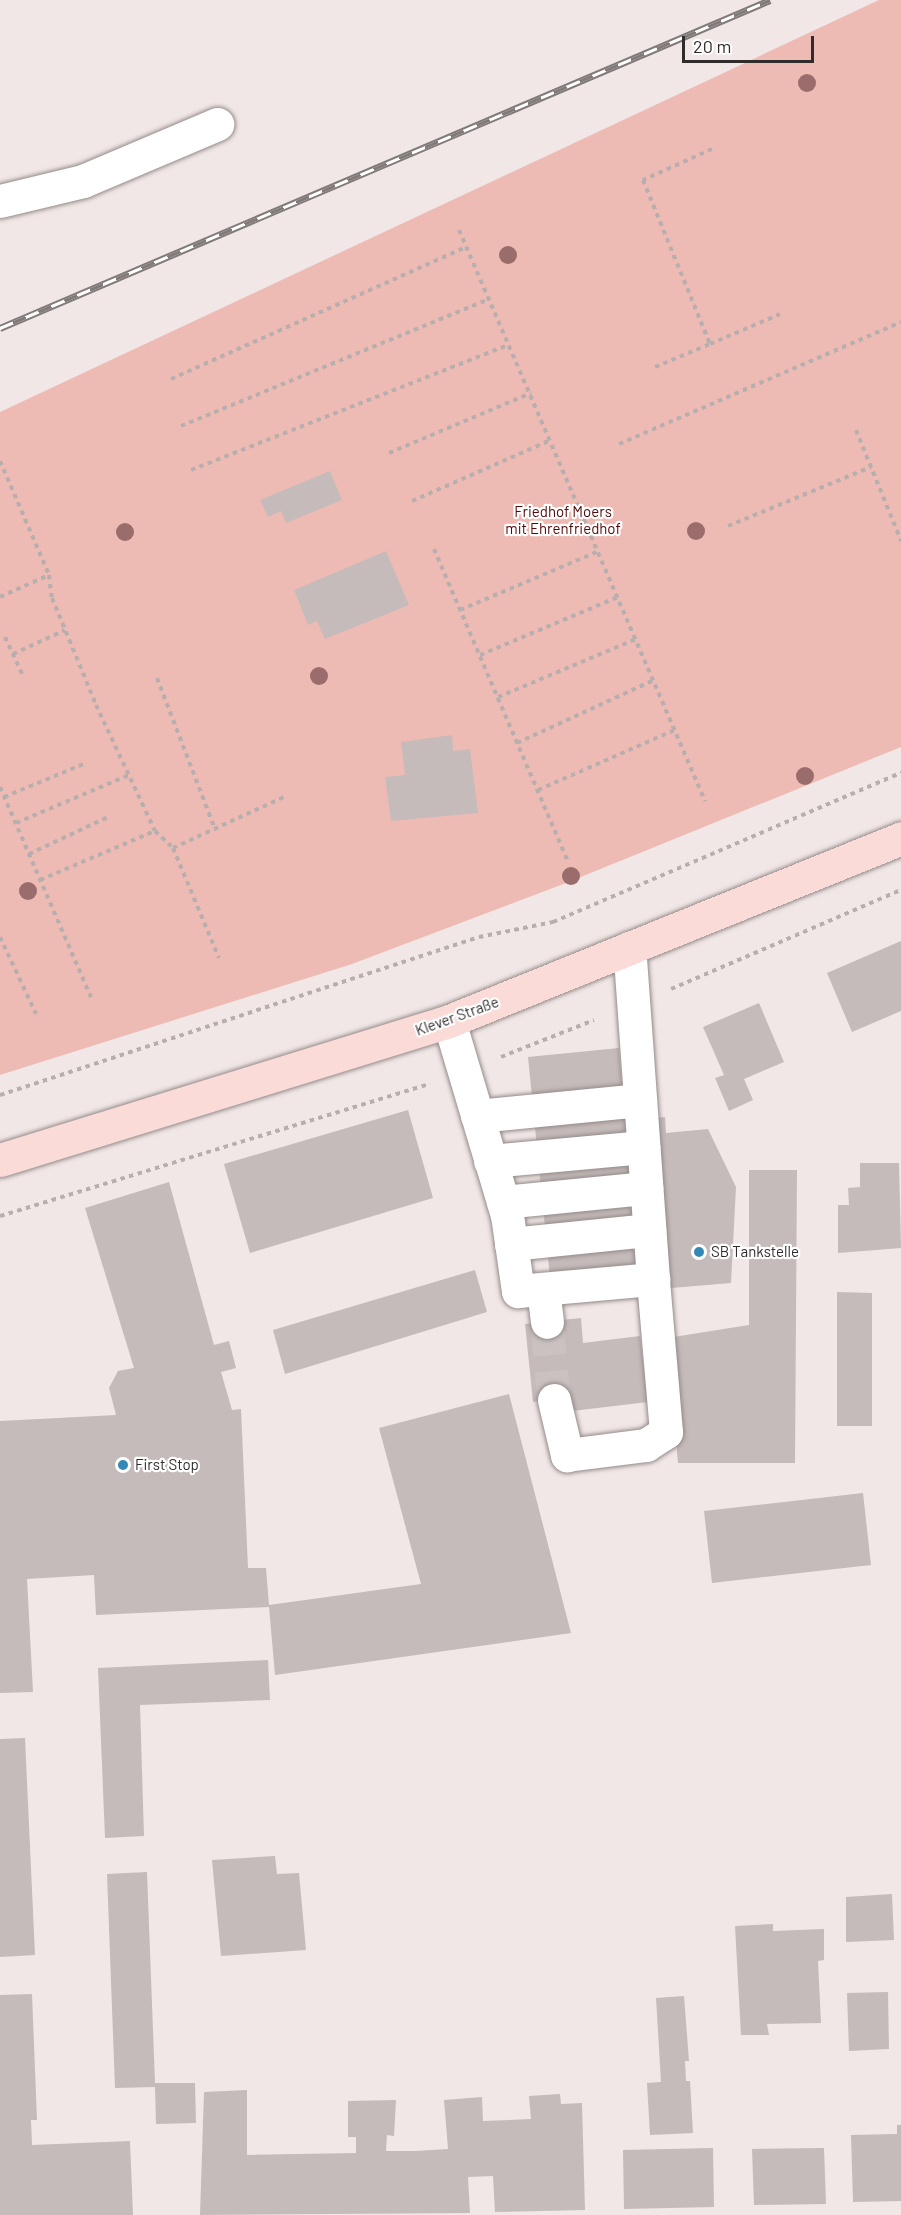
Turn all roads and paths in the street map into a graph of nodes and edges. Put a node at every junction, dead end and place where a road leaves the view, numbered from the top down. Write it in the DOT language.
graph roads {
  1 [pos="217,124"];
  2 [pos="712,149"];
  3 [pos="0,201"];
  4 [pos="459,230"];
  5 [pos="466,248"];
  6 [pos="489,298"];
  7 [pos="780,314"];
  8 [pos="901,322"];
  9 [pos="710,344"];
  10 [pos="509,345"];
  11 [pos="655,367"];
  12 [pos="171,379"];
  13 [pos="531,393"];
  14 [pos="181,426"];
  15 [pos="856,430"];
  16 [pos="551,440"];
  17 [pos="619,444"];
  18 [pos="389,453"];
  19 [pos="0,461"];
  20 [pos="871,467"];
  21 [pos="191,470"];
  22 [pos="412,501"];
  23 [pos="728,526"];
  24 [pos="901,541"];
  25 [pos="434,549"];
  26 [pos="599,551"];
  27 [pos="49,575"];
  28 [pos="0,597"];
  29 [pos="618,597"];
  30 [pos="460,610"];
  31 [pos="65,630"];
  32 [pos="4,637"];
  33 [pos="636,639"];
  34 [pos="13,654"];
  35 [pos="480,655"];
  36 [pos="24,678"];
  37 [pos="157,678"];
  38 [pos="654,680"];
  39 [pos="498,697"];
  40 [pos="675,730"];
  41 [pos="517,743"];
  42 [pos="86,763"];
  43 [pos="901,772"];
  44 [pos="129,775"];
  45 [pos="0,787"];
  46 [pos="538,790"];
  47 [pos="4,797"];
  48 [pos="284,797"];
  49 [pos="705,801"];
  50 [pos="108,817"];
  51 [pos="16,823"];
  52 [pos="215,829"];
  53 [pos="155,831"];
  54 [pos="901,838"];
  55 [pos="172,848"];
  56 [pos="29,854"];
  57 [pos="568,861"];
  58 [pos="40,880"];
  59 [pos="0,937"];
  60 [pos="628,948"];
  61 [pos="219,958"];
  62 [pos="91,997"];
  63 [pos="36,1014"];
  64 [pos="449,1021"];
  65 [pos="0,1095"];
  66 [pos="640,1100"];
  67 [pos="477,1116"];
  68 [pos="643,1147"];
  69 [pos="0,1160"];
  70 [pos="490,1161"];
  71 [pos="646,1188"];
  72 [pos="503,1202"];
  73 [pos="649,1230"];
  74 [pos="511,1244"];
  75 [pos="653,1279"];
  76 [pos="543,1289"];
  77 [pos="547,1322"];
  78 [pos="554,1400"];
  1 -- 3 [label="lane"];
  2 -- 9 [label="path"];
  4 -- 5 [label="path"];
  5 -- 6 [label="path"];
  5 -- 12 [label="path"];
  6 -- 10 [label="path"];
  6 -- 14 [label="path"];
  7 -- 9 [label="path"];
  8 -- 17 [label="path"];
  9 -- 11 [label="path"];
  10 -- 13 [label="path"];
  10 -- 21 [label="path"];
  13 -- 16 [label="path"];
  13 -- 18 [label="path"];
  15 -- 20 [label="path"];
  16 -- 22 [label="path"];
  16 -- 26 [label="path"];
  19 -- 27 [label="path"];
  20 -- 23 [label="path"];
  20 -- 24 [label="path"];
  25 -- 30 [label="path"];
  26 -- 29 [label="path"];
  26 -- 30 [label="path"];
  27 -- 28 [label="path"];
  27 -- 31 [label="path"];
  29 -- 33 [label="path"];
  29 -- 35 [label="path"];
  30 -- 35 [label="path"];
  31 -- 34 [label="path"];
  31 -- 44 [label="path"];
  32 -- 34 [label="path"];
  33 -- 38 [label="path"];
  33 -- 39 [label="path"];
  34 -- 36 [label="path"];
  35 -- 39 [label="path"];
  37 -- 52 [label="path"];
  38 -- 40 [label="path"];
  38 -- 41 [label="path"];
  39 -- 41 [label="path"];
  40 -- 46 [label="path"];
  40 -- 49 [label="path"];
  41 -- 46 [label="path"];
  42 -- 47 [label="path"];
  43 -- 65 [label="path"];
  44 -- 51 [label="path"];
  44 -- 53 [label="path"];
  45 -- 47 [label="path"];
  46 -- 57 [label="path"];
  47 -- 51 [label="path"];
  48 -- 52 [label="path"];
  50 -- 56 [label="path"];
  51 -- 56 [label="path"];
  52 -- 55 [label="path"];
  53 -- 55 [label="path"];
  53 -- 58 [label="path"];
  54 -- 60 [label="main road, Klever Straße"];
  55 -- 61 [label="path"];
  56 -- 58 [label="path"];
  58 -- 62 [label="path"];
  59 -- 63 [label="path"];
  60 -- 64 [label="main road, Klever Straße"];
  60 -- 66 [label="lane"];
  64 -- 67 [label="lane"];
  64 -- 69 [label="main road, Klever Straße"];
  66 -- 67 [label="lane"];
  66 -- 68 [label="lane"];
  67 -- 70 [label="lane"];
  68 -- 70 [label="lane"];
  68 -- 71 [label="lane"];
  70 -- 72 [label="lane"];
  71 -- 72 [label="lane"];
  71 -- 73 [label="lane"];
  72 -- 74 [label="lane"];
  73 -- 74 [label="lane"];
  73 -- 75 [label="lane"];
  74 -- 76 [label="lane"];
  75 -- 76 [label="lane"];
  75 -- 78 [label="lane"];
  76 -- 77 [label="lane"];
}
